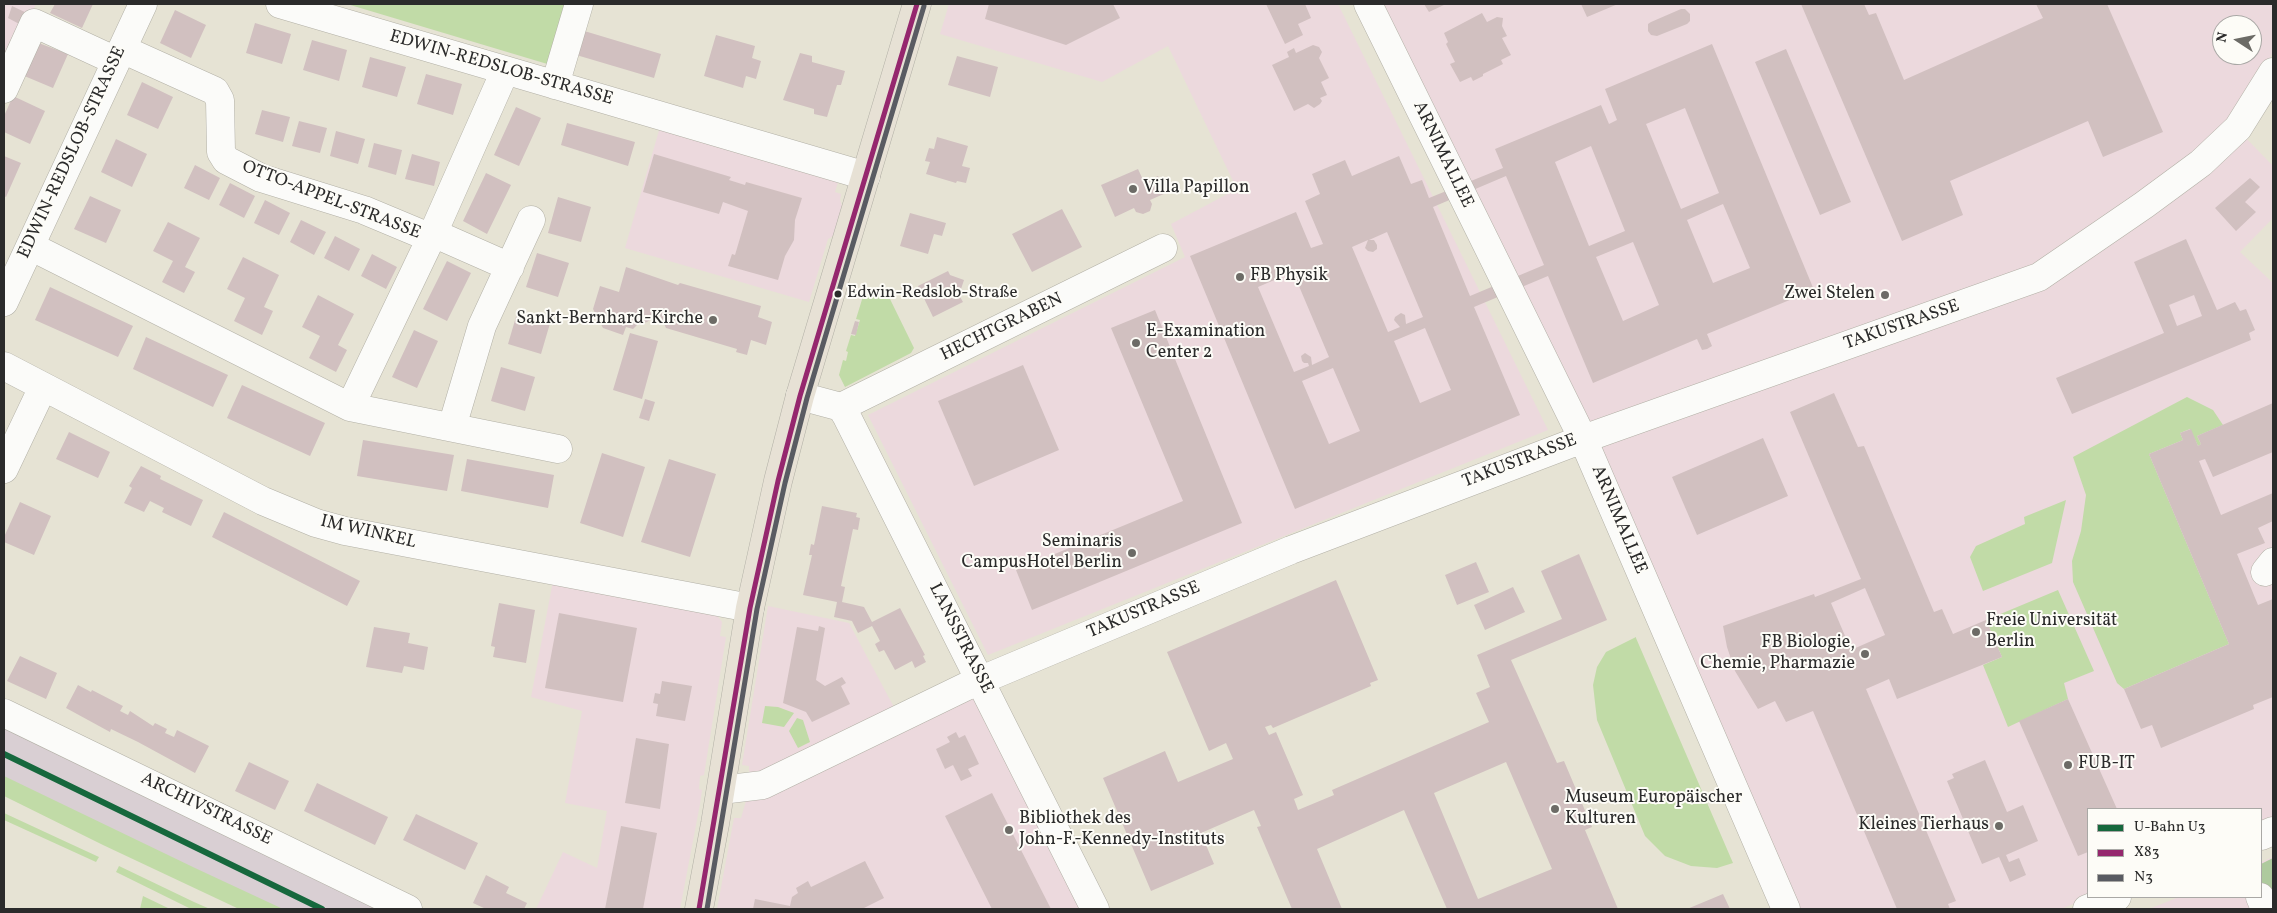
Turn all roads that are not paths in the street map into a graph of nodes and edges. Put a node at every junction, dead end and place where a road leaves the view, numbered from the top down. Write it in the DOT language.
graph roads {
  1 [pos="143,4"];
  2 [pos="280,4"];
  3 [pos="579,4"];
  4 [pos="917,4"];
  5 [pos="1368,4"];
  6 [pos="119,55"];
  7 [pos="504,71"];
  8 [pos="2273,72"];
  9 [pos="555,84"];
  10 [pos="4,90"];
  11 [pos="866,176"];
  12 [pos="531,220"];
  13 [pos="432,235"];
  14 [pos="30,246"];
  15 [pos="1164,248"];
  16 [pos="510,267"];
  17 [pos="4,302"];
  18 [pos="4,366"];
  19 [pos="43,387"];
  20 [pos="800,396"];
  21 [pos="350,407"];
  22 [pos="841,407"];
  23 [pos="14,424"];
  24 [pos="452,428"];
  25 [pos="1582,438"];
  26 [pos="558,449"];
  27 [pos="4,469"];
  28 [pos="750,608"];
  29 [pos="981,680"];
  30 [pos="4,713"];
  31 [pos="721,790"];
  32 [pos="2114,898"];
  33 [pos="408,909"];
  34 [pos="699,909"];
  35 [pos="1095,909"];
  36 [pos="1786,909"];
  37 [pos="2087,909"];
  1 -- 6 [label="street, EDWIN-REDSLOB-STRASSE"];
  2 -- 7 [label="street, EDWIN-REDSLOB-STRASSE"];
  3 -- 9 [label="street"];
  4 -- 11 [label="main road"];
  5 -- 25 [label="street, ARNIMALLEE"];
  6 -- 10 [label="street"];
  6 -- 13 [label="street, OTTO-APPEL-STRASSE"];
  6 -- 14 [label="street, EDWIN-REDSLOB-STRASSE"];
  7 -- 9 [label="street, EDWIN-REDSLOB-STRASSE"];
  7 -- 13 [label="street, OTTO-APPEL-STRASSE"];
  8 -- 25 [label="street, TAKUSTRASSE"];
  9 -- 11 [label="street, EDWIN-REDSLOB-STRASSE"];
  11 -- 20 [label="main road"];
  12 -- 16 [label="street"];
  13 -- 16 [label="street, OTTO-APPEL-STRASSE"];
  13 -- 21 [label="street, OTTO-APPEL-STRASSE"];
  14 -- 17 [label="street, EDWIN-REDSLOB-STRASSE"];
  14 -- 21 [label="street"];
  15 -- 22 [label="street, HECHTGRABEN"];
  16 -- 24 [label="street"];
  18 -- 19 [label="street"];
  19 -- 23 [label="street"];
  19 -- 28 [label="street, IM WINKEL"];
  20 -- 22 [label="street"];
  20 -- 28 [label="main road"];
  21 -- 24 [label="street"];
  22 -- 29 [label="street, LANSSTRASSE"];
  23 -- 27 [label="street"];
  24 -- 26 [label="street"];
  25 -- 29 [label="street, TAKUSTRASSE"];
  25 -- 36 [label="street, ARNIMALLEE"];
  28 -- 31 [label="main road"];
  29 -- 31 [label="street, TAKUSTRASSE"];
  29 -- 35 [label="street, LANSSTRASSE"];
  30 -- 33 [label="street, ARCHIVSTRASSE"];
  31 -- 34 [label="main road"];
  32 -- 37 [label="street"];
}
